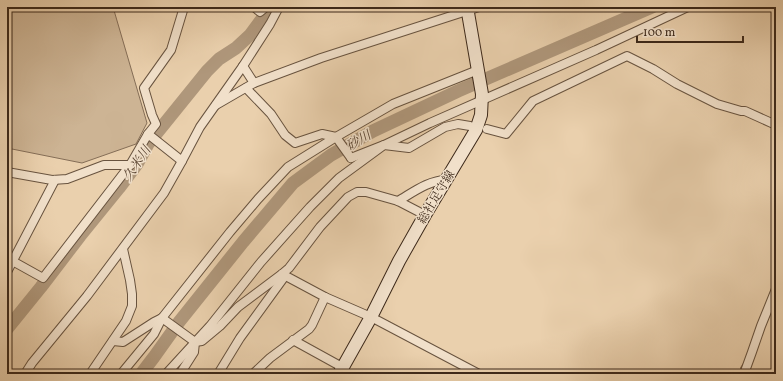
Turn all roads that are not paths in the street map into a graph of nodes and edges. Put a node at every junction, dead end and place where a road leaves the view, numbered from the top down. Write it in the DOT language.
graph roads {
  1 [pos="184,7"];
  2 [pos="254,7"];
  3 [pos="266,7"];
  4 [pos="279,7"];
  5 [pos="688,7"];
  6 [pos="471,8"];
  7 [pos="243,66"];
  8 [pos="478,72"];
  9 [pos="254,83"];
  10 [pos="246,88"];
  11 [pos="482,97"];
  12 [pos="214,107"];
  13 [pos="776,125"];
  14 [pos="470,126"];
  15 [pos="487,129"];
  16 [pos="151,136"];
  17 [pos="336,137"];
  18 [pos="384,145"];
  19 [pos="351,158"];
  20 [pos="182,161"];
  21 [pos="130,164"];
  22 [pos="7,172"];
  23 [pos="346,173"];
  24 [pos="55,180"];
  25 [pos="446,180"];
  26 [pos="398,201"];
  27 [pos="425,215"];
  28 [pos="123,249"];
  29 [pos="10,260"];
  30 [pos="7,272"];
  31 [pos="283,275"];
  32 [pos="776,289"];
  33 [pos="325,297"];
  34 [pos="371,317"];
  35 [pos="162,318"];
  36 [pos="293,340"];
  37 [pos="113,341"];
  38 [pos="195,342"];
  39 [pos="340,370"];
  40 [pos="25,374"];
  41 [pos="90,374"];
  42 [pos="121,374"];
  43 [pos="166,374"];
  44 [pos="180,374"];
  45 [pos="218,374"];
  46 [pos="253,374"];
  47 [pos="478,374"];
  48 [pos="744,374"];
  1 -- 16 [label="street"];
  2 -- 3 [label="street"];
  4 -- 7 [label="street"];
  5 -- 11 [label="street"];
  6 -- 8 [label="main road, 総社足守線"];
  6 -- 9 [label="street"];
  7 -- 9 [label="street"];
  7 -- 12 [label="street"];
  8 -- 11 [label="main road, 総社足守線"];
  8 -- 17 [label="street"];
  9 -- 10 [label="street"];
  10 -- 12 [label="street"];
  10 -- 17 [label="street"];
  11 -- 18 [label="street"];
  11 -- 25 [label="main road, 総社足守線"];
  12 -- 20 [label="street"];
  13 -- 15 [label="street"];
  14 -- 18 [label="street"];
  16 -- 20 [label="street"];
  16 -- 21 [label="street"];
  17 -- 19 [label="street"];
  17 -- 35 [label="street"];
  18 -- 19 [label="street"];
  18 -- 23 [label="street"];
  19 -- 23 [label="street"];
  20 -- 28 [label="street"];
  21 -- 24 [label="street"];
  21 -- 29 [label="street"];
  22 -- 24 [label="street"];
  23 -- 38 [label="street"];
  24 -- 29 [label="street"];
  25 -- 26 [label="street"];
  25 -- 27 [label="main road, 総社足守線"];
  26 -- 27 [label="street"];
  26 -- 31 [label="street"];
  27 -- 34 [label="main road, 総社足守線"];
  28 -- 37 [label="street"];
  28 -- 40 [label="street"];
  29 -- 30 [label="street"];
  31 -- 33 [label="street"];
  31 -- 38 [label="street"];
  31 -- 45 [label="street"];
  32 -- 48 [label="street"];
  33 -- 34 [label="street"];
  33 -- 36 [label="street"];
  34 -- 39 [label="main road, 総社足守線"];
  34 -- 47 [label="street"];
  35 -- 37 [label="street"];
  35 -- 38 [label="street"];
  35 -- 42 [label="street"];
  36 -- 39 [label="street"];
  36 -- 46 [label="street"];
  37 -- 41 [label="street"];
  38 -- 43 [label="street"];
  38 -- 44 [label="street"];
}
